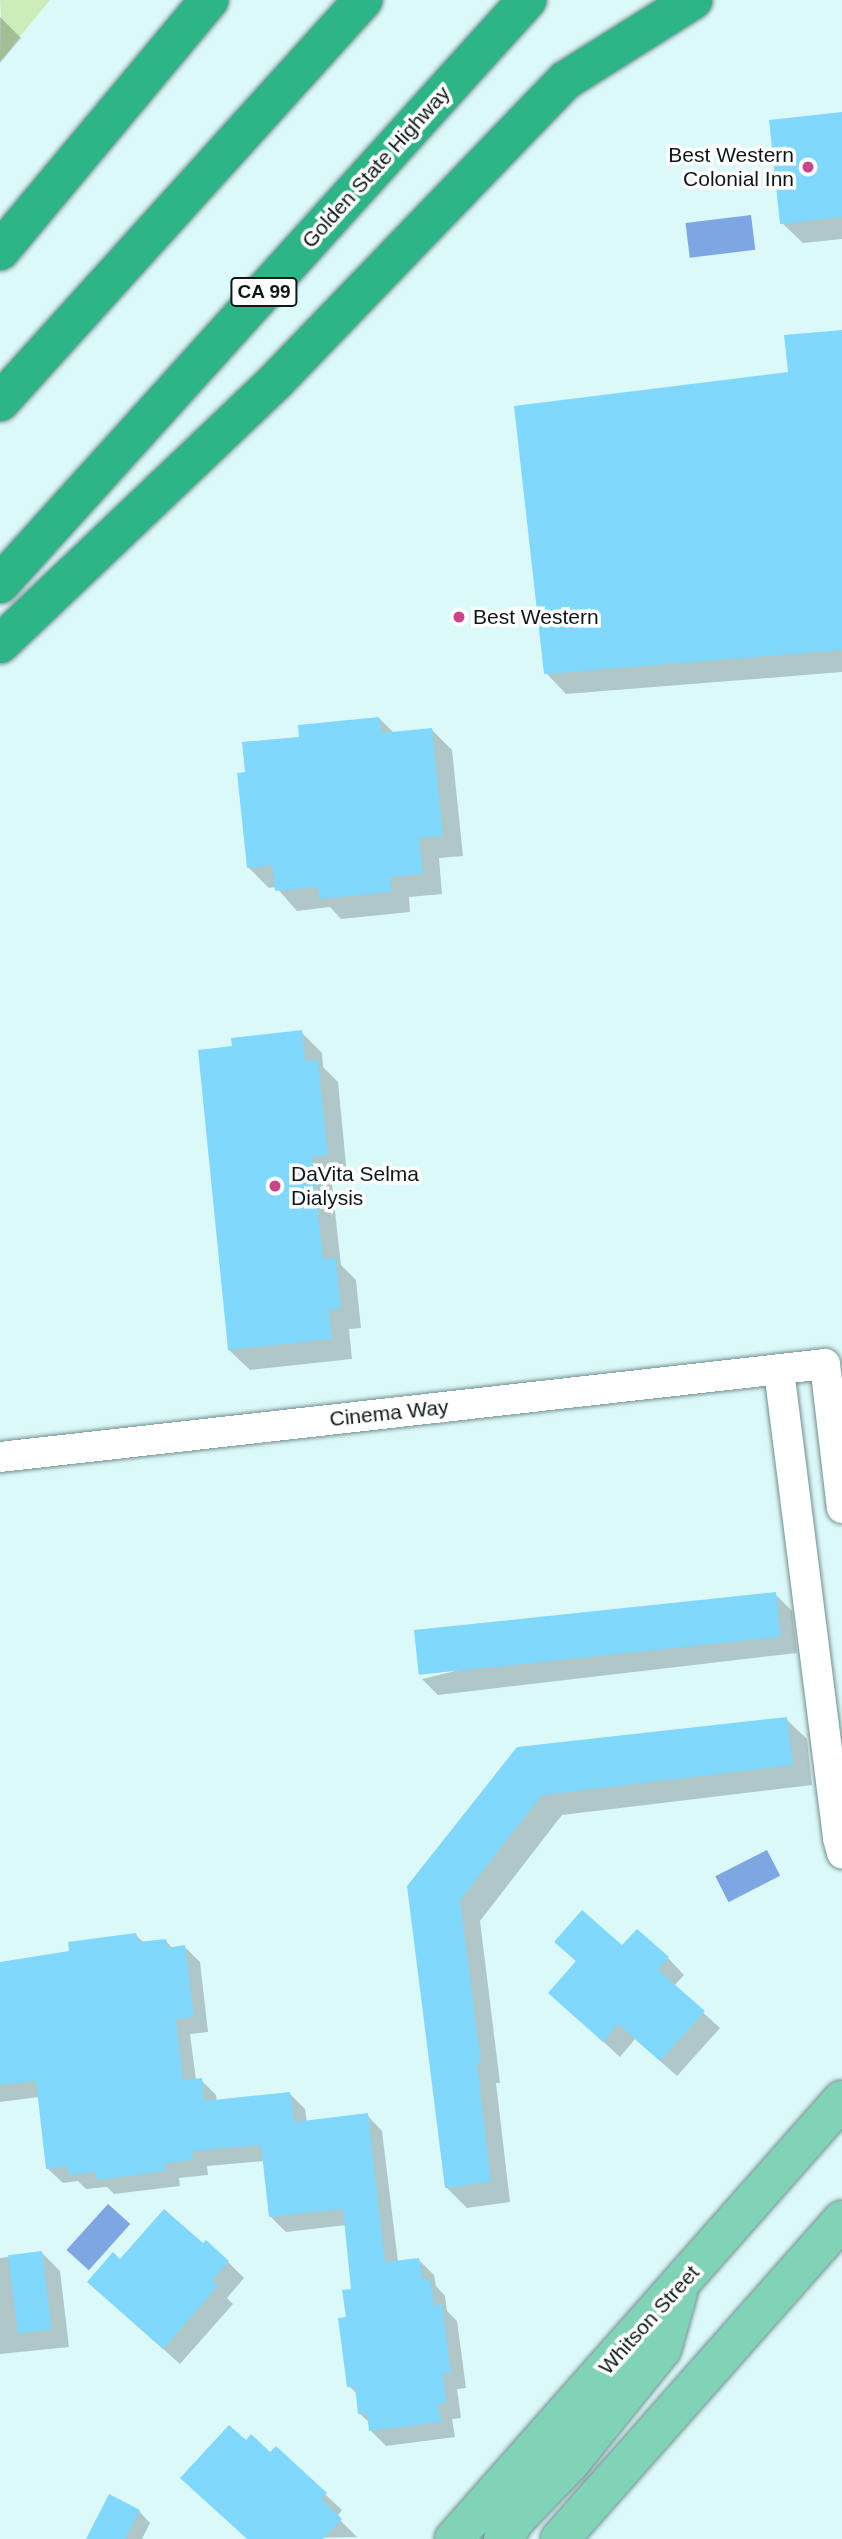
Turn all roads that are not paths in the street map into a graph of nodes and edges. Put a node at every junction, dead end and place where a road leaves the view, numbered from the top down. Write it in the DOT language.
graph roads {
  1 [pos="208,0"];
  2 [pos="363,0"];
  3 [pos="527,0"];
  4 [pos="693,0"];
  5 [pos="0,251"];
  6 [pos="0,402"];
  7 [pos="0,584"];
  8 [pos="0,644"];
  9 [pos="779,1370"];
  10 [pos="0,1457"];
  11 [pos="842,1508"];
  12 [pos="842,1853"];
  13 [pos="842,2099"];
  14 [pos="842,2220"];
  15 [pos="680,2284"];
  16 [pos="454,2539"];
  17 [pos="503,2539"];
  18 [pos="560,2539"];
  1 -- 5 [label="highway"];
  2 -- 6 [label="highway"];
  3 -- 7 [label="highway, Golden State Highway / CA 99"];
  4 -- 8 [label="highway"];
  9 -- 10 [label="street, Cinema Way"];
  9 -- 11 [label="street, Cinema Way"];
  9 -- 12 [label="street"];
  13 -- 15 [label="main road, Whitson Street"];
  14 -- 18 [label="main road"];
  15 -- 16 [label="main road, Whitson Street"];
  15 -- 17 [label="main road"];
}
